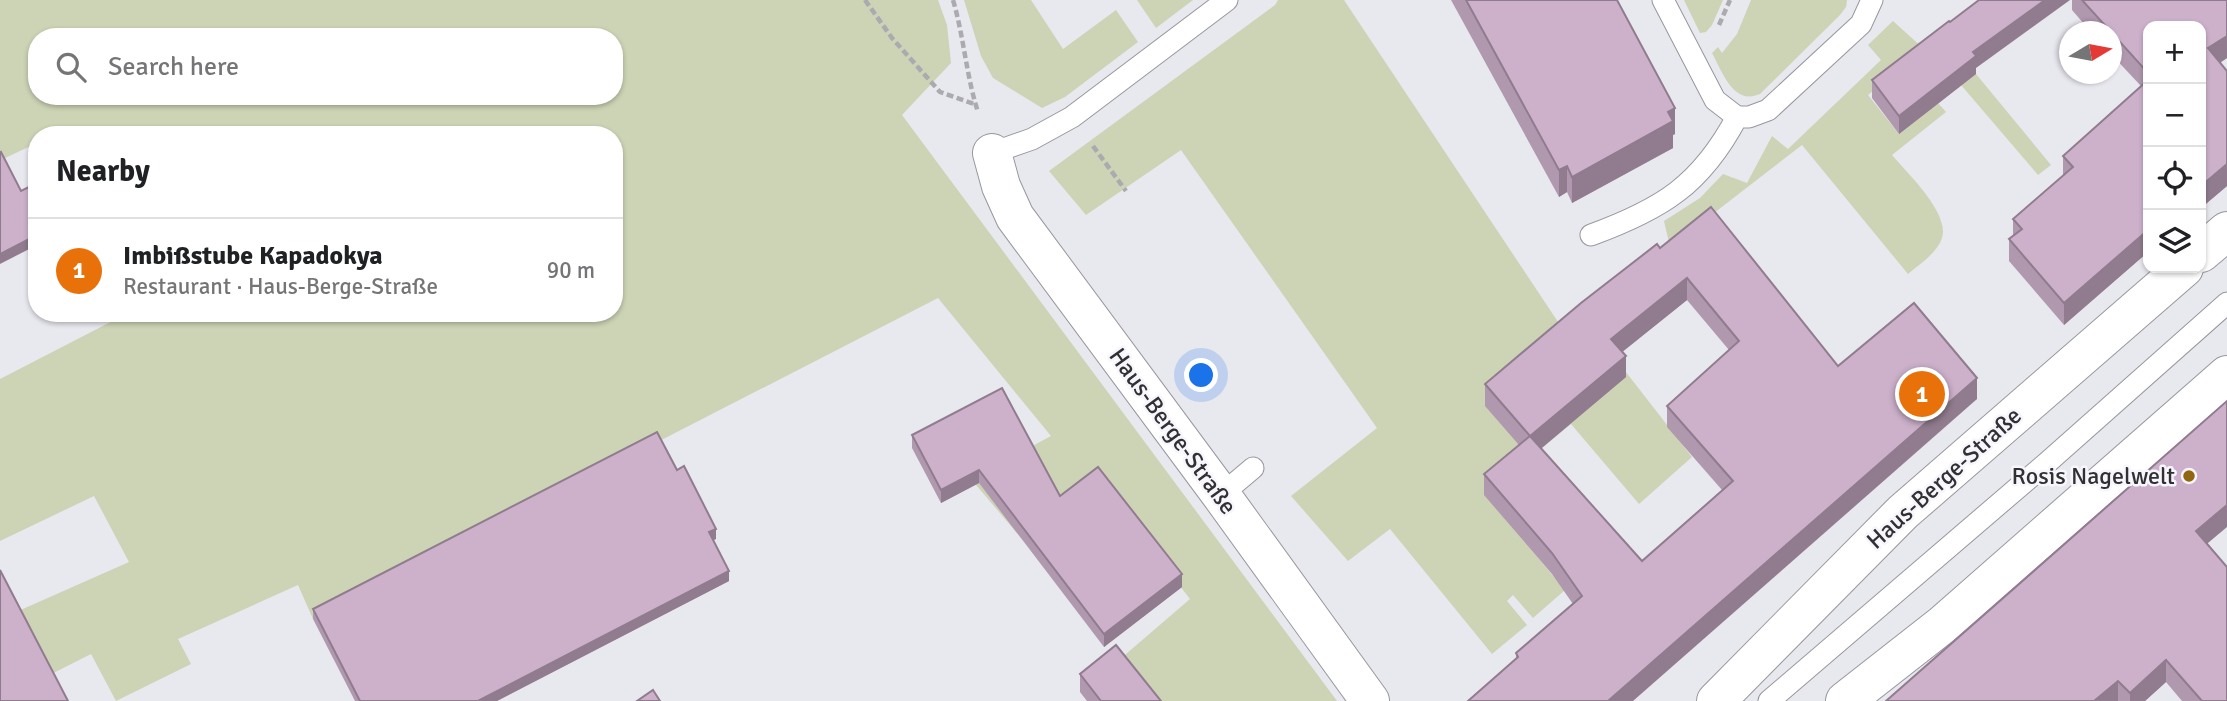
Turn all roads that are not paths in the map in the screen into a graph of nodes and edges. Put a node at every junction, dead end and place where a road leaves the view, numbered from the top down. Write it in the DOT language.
graph roads {
  1 [pos="1227,0"];
  2 [pos="1663,0"];
  3 [pos="1872,0"];
  4 [pos="1737,117"];
  5 [pos="992,153"];
  6 [pos="2227,231"];
  7 [pos="1591,235"];
  8 [pos="2206,249"];
  9 [pos="2178,273"];
  10 [pos="2227,306"];
  11 [pos="2227,375"];
  12 [pos="1253,468"];
  13 [pos="1221,495"];
  14 [pos="1773,700"];
  15 [pos="1370,701"];
  16 [pos="1716,701"];
  17 [pos="1845,701"];
  1 -- 5 [label="lane"];
  2 -- 4 [label="lane"];
  3 -- 4 [label="lane"];
  4 -- 7 [label="lane"];
  5 -- 13 [label="main road, Haus-Berge-Straße"];
  6 -- 8 [label="main road"];
  9 -- 16 [label="main road, Haus-Berge-Straße"];
  10 -- 14 [label="lane"];
  11 -- 17 [label="main road"];
  12 -- 13 [label="lane"];
  13 -- 15 [label="main road, Haus-Berge-Straße"];
}
